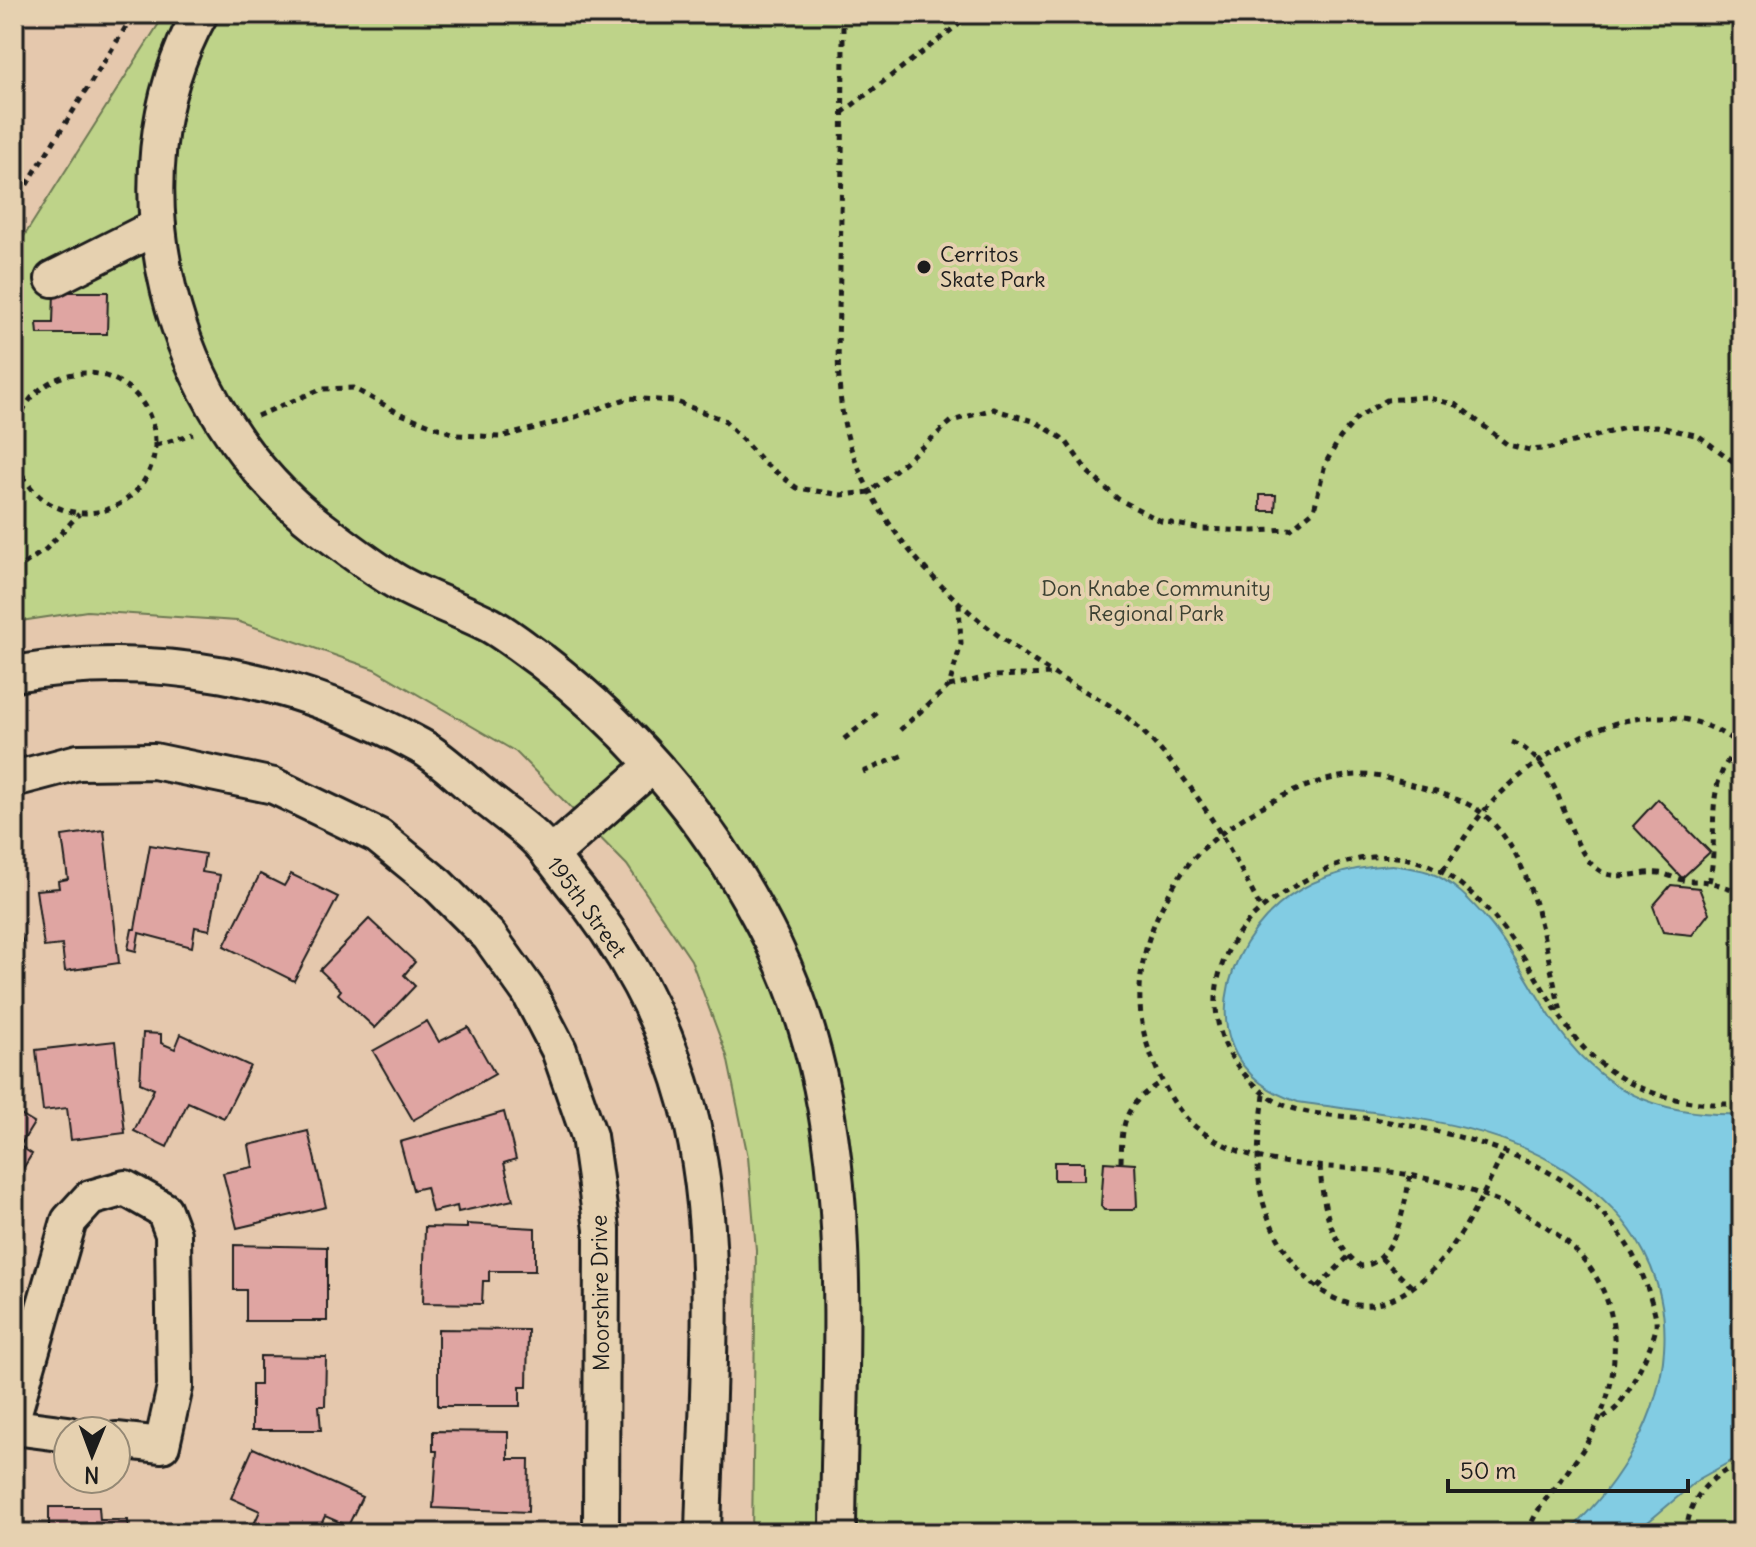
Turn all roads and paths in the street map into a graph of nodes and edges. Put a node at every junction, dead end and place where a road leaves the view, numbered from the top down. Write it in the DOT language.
graph roads {
  1 [pos="134,14"];
  2 [pos="200,14"];
  3 [pos="843,14"];
  4 [pos="964,14"];
  5 [pos="842,113"];
  6 [pos="14,205"];
  7 [pos="158,226"];
  8 [pos="53,279"];
  9 [pos="224,426"];
  10 [pos="156,445"];
  11 [pos="1742,468"];
  12 [pos="870,492"];
  13 [pos="79,514"];
  14 [pos="14,571"];
  15 [pos="959,603"];
  16 [pos="14,674"];
  17 [pos="1054,674"];
  18 [pos="949,686"];
  19 [pos="877,713"];
  20 [pos="900,730"];
  21 [pos="844,739"];
  22 [pos="1512,742"];
  23 [pos="1740,746"];
  24 [pos="904,755"];
  25 [pos="1539,762"];
  26 [pos="653,765"];
  27 [pos="863,772"];
  28 [pos="14,779"];
  29 [pos="1483,813"];
  30 [pos="1222,832"];
  31 [pos="550,856"];
  32 [pos="1443,870"];
  33 [pos="1709,882"];
  34 [pos="1742,892"];
  35 [pos="1261,909"];
  36 [pos="1562,1015"];
  37 [pos="1161,1082"];
  38 [pos="1264,1095"];
  39 [pos="1742,1103"];
  40 [pos="1504,1152"];
  41 [pos="1257,1159"];
  42 [pos="1121,1162"];
  43 [pos="1320,1166"];
  44 [pos="1410,1176"];
  45 [pos="1482,1195"];
  46 [pos="1350,1255"];
  47 [pos="1381,1258"];
  48 [pos="1411,1286"];
  49 [pos="1318,1287"];
  50 [pos="14,1412"];
  51 [pos="1602,1419"];
  52 [pos="14,1427"];
  53 [pos="52,1432"];
  54 [pos="132,1442"];
  55 [pos="1742,1462"];
  56 [pos="601,1533"];
  57 [pos="703,1533"];
  58 [pos="838,1533"];
  59 [pos="1154,1533"];
  60 [pos="1164,1533"];
  61 [pos="1528,1533"];
  62 [pos="1686,1533"];
  1 -- 6 [label="path"];
  2 -- 7 [label="street"];
  3 -- 5 [label="path"];
  4 -- 5 [label="path"];
  5 -- 12 [label="path"];
  7 -- 8 [label="street"];
  7 -- 9 [label="street"];
  9 -- 10 [label="path"];
  9 -- 12 [label="path"];
  9 -- 26 [label="street"];
  10 -- 13 [label="path"];
  10 -- 13 [label="path"];
  11 -- 12 [label="path"];
  12 -- 15 [label="path"];
  13 -- 14 [label="path"];
  15 -- 17 [label="path"];
  15 -- 18 [label="path"];
  16 -- 31 [label="street, 195th Street"];
  17 -- 18 [label="path"];
  17 -- 30 [label="path"];
  18 -- 20 [label="path"];
  19 -- 21 [label="path"];
  22 -- 25 [label="path"];
  23 -- 25 [label="path"];
  23 -- 33 [label="path"];
  24 -- 27 [label="path"];
  25 -- 29 [label="path"];
  25 -- 33 [label="path"];
  26 -- 31 [label="street"];
  26 -- 58 [label="street"];
  28 -- 56 [label="street, Moorshire Drive"];
  29 -- 30 [label="path"];
  29 -- 32 [label="path"];
  29 -- 36 [label="path"];
  30 -- 35 [label="path"];
  30 -- 37 [label="path"];
  31 -- 57 [label="street, 195th Street"];
  32 -- 35 [label="path"];
  32 -- 36 [label="path"];
  33 -- 34 [label="path"];
  35 -- 38 [label="path"];
  36 -- 39 [label="path"];
  37 -- 41 [label="path"];
  37 -- 42 [label="path"];
  38 -- 40 [label="path"];
  38 -- 41 [label="path"];
  40 -- 45 [label="path"];
  40 -- 51 [label="path"];
  41 -- 43 [label="path"];
  41 -- 49 [label="path"];
  43 -- 44 [label="path"];
  43 -- 46 [label="path"];
  44 -- 45 [label="path"];
  44 -- 47 [label="path"];
  45 -- 48 [label="path"];
  45 -- 51 [label="path"];
  46 -- 47 [label="path"];
  46 -- 49 [label="path"];
  47 -- 48 [label="path"];
  48 -- 49 [label="path"];
  50 -- 54 [label="street"];
  51 -- 61 [label="path"];
  52 -- 53 [label="street"];
  55 -- 62 [label="path"];
  59 -- 60 [label="path"];
}
